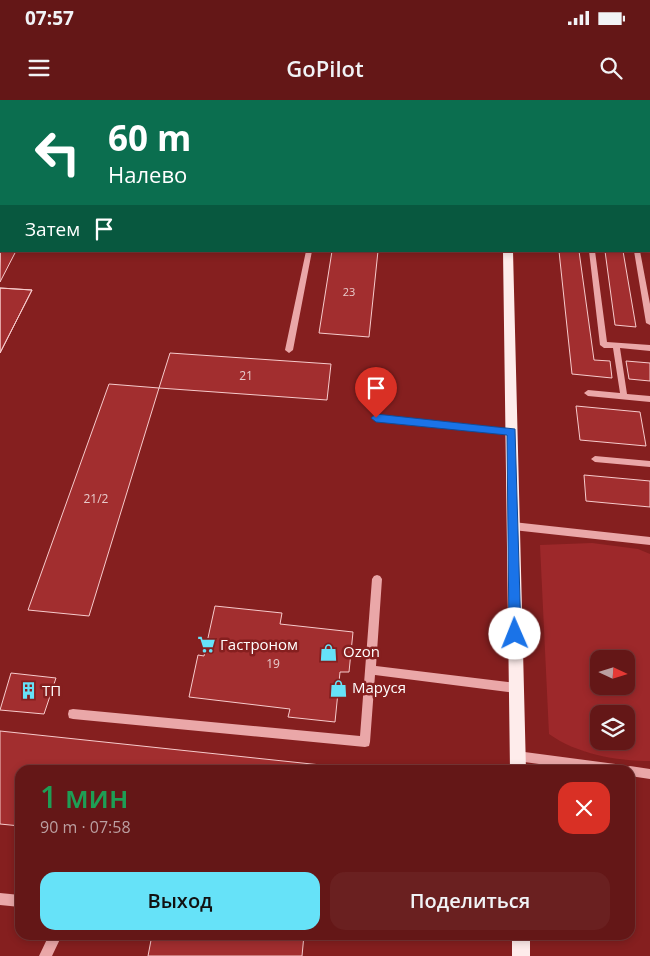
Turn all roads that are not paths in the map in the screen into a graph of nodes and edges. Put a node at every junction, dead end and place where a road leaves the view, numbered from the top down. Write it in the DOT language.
graph roads {
  1 [pos="309,252"];
  2 [pos="508,252"];
  3 [pos="592,252"];
  4 [pos="637,252"];
  5 [pos="650,323"];
  6 [pos="616,346"];
  7 [pos="650,348"];
  8 [pos="289,350"];
  9 [pos="588,393"];
  10 [pos="624,397"];
  11 [pos="650,401"];
  12 [pos="376,418"];
  13 [pos="512,432"];
  14 [pos="595,459"];
  15 [pos="650,464"];
  16 [pos="513,526"];
  17 [pos="650,541"];
  18 [pos="377,579"];
  19 [pos="370,670"];
  20 [pos="516,688"];
  21 [pos="73,714"];
  22 [pos="517,756"];
  23 [pos="518,765"];
  24 [pos="585,765"];
  25 [pos="635,772"];
  26 [pos="650,774"];
  27 [pos="0,898"];
  28 [pos="15,900"];
  29 [pos="53,940"];
  30 [pos="521,940"];
  31 [pos="45,956"];
  32 [pos="521,956"];
  1 -- 8 [label="lane"];
  2 -- 13 [label="main road"];
  3 -- 6 [label="lane"];
  4 -- 5 [label="lane"];
  6 -- 7 [label="lane"];
  6 -- 10 [label="lane"];
  9 -- 10 [label="lane"];
  10 -- 11 [label="lane"];
  12 -- 13 [label="lane"];
  13 -- 16 [label="main road"];
  14 -- 15 [label="lane"];
  16 -- 17 [label="lane"];
  16 -- 20 [label="main road"];
  18 -- 19 [label="lane"];
  19 -- 20 [label="lane"];
  19 -- 21 [label="lane"];
  20 -- 22 [label="main road"];
  22 -- 23 [label="main road"];
  22 -- 24 [label="lane"];
  25 -- 26 [label="lane"];
  27 -- 28 [label="lane"];
  29 -- 31 [label="lane"];
  30 -- 32 [label="main road"];
}
